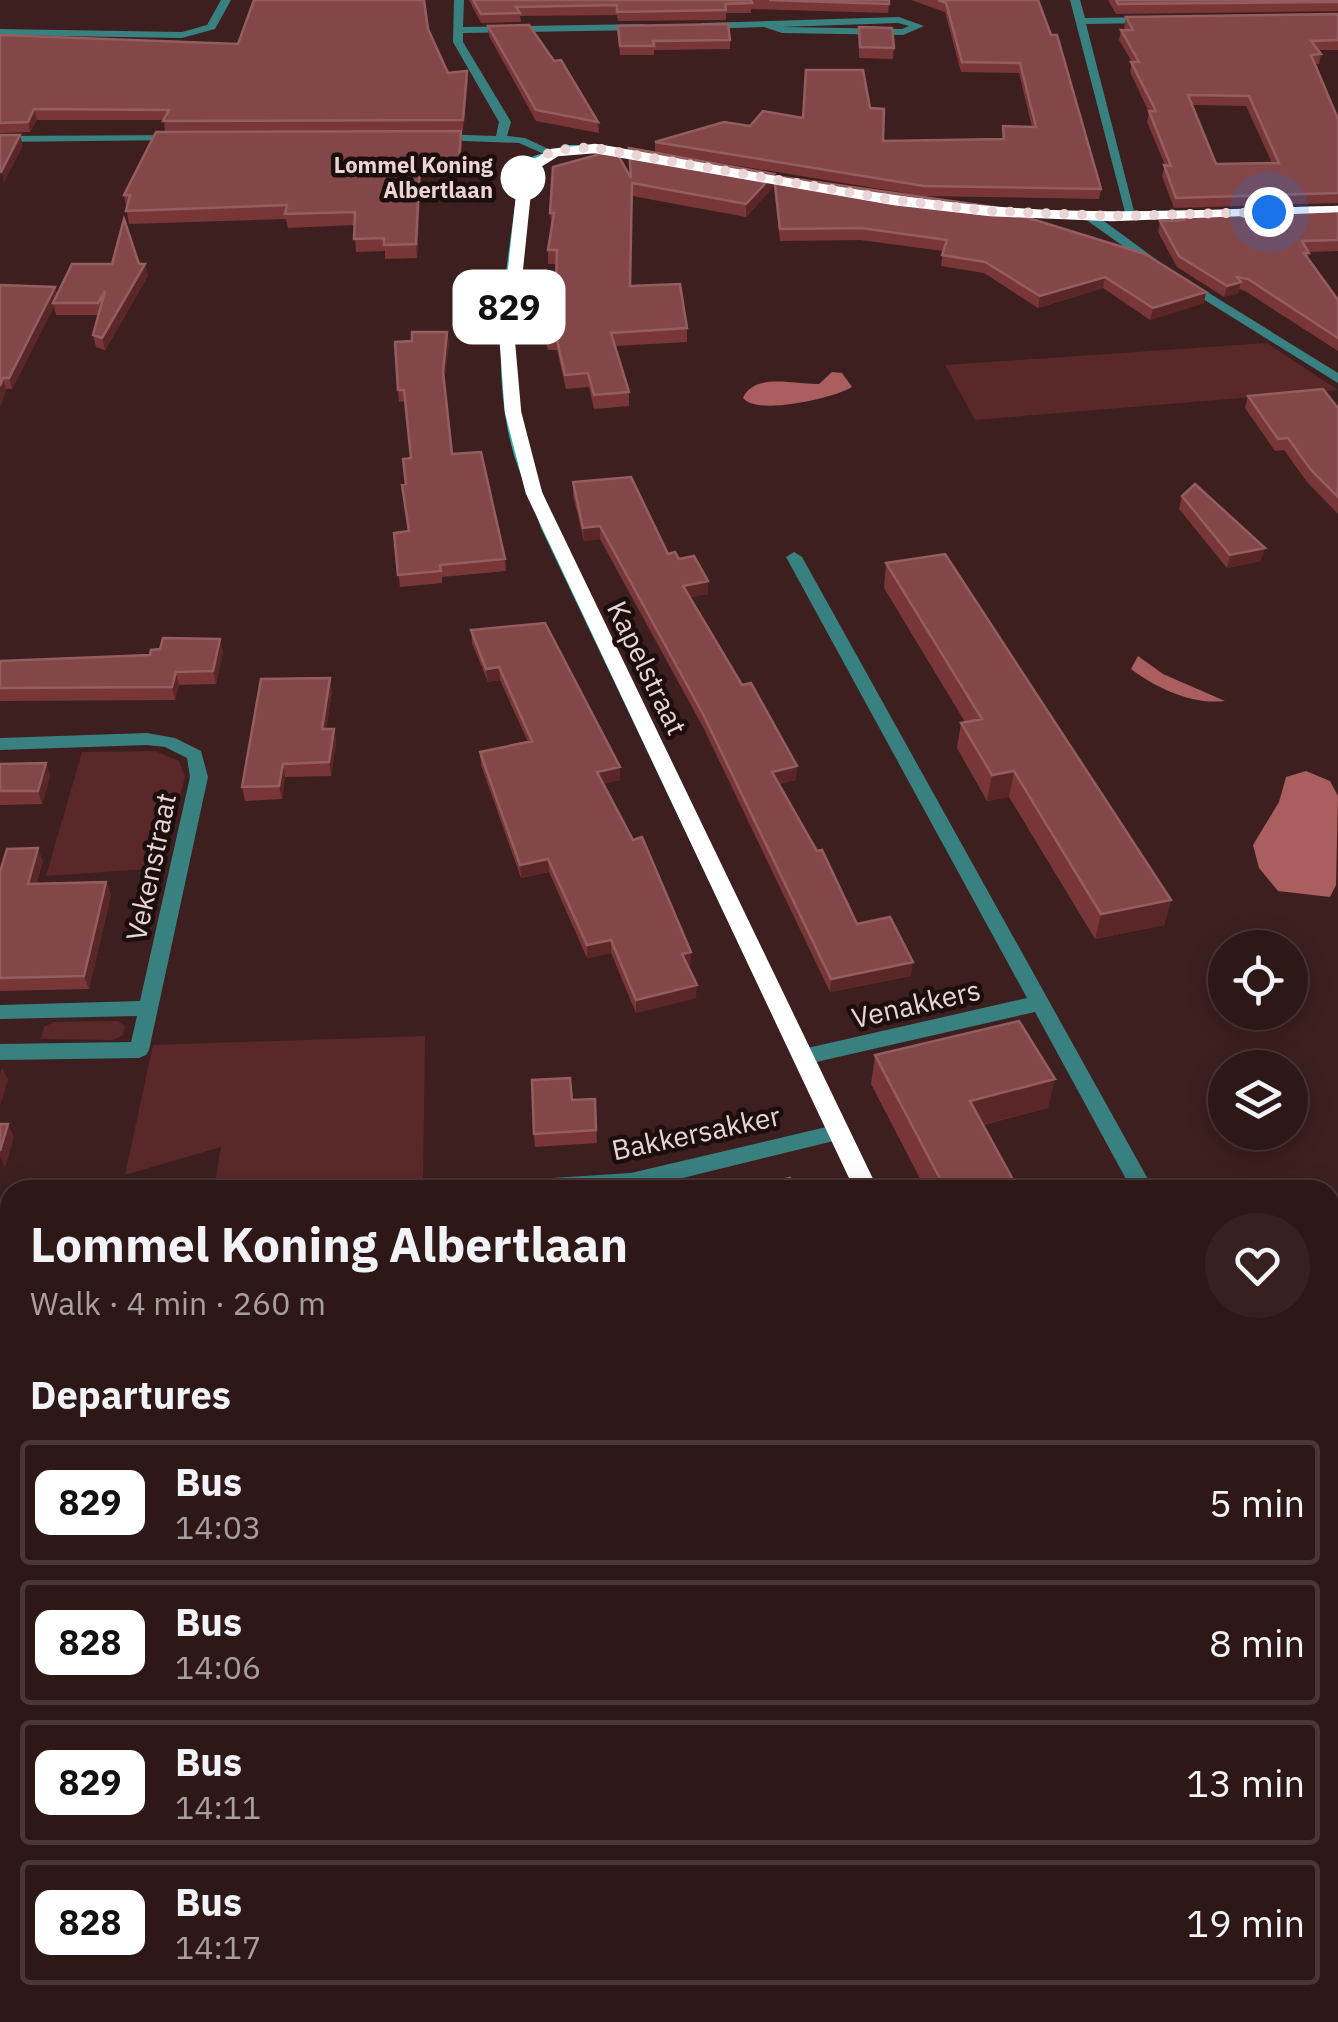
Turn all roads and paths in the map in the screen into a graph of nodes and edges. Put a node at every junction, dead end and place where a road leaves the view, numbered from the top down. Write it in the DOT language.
graph roads {
  1 [pos="226,0"];
  2 [pos="459,0"];
  3 [pos="1075,0"];
  4 [pos="1160,20"];
  5 [pos="1082,21"];
  6 [pos="692,26"];
  7 [pos="768,26"];
  8 [pos="654,27"];
  9 [pos="456,30"];
  10 [pos="0,32"];
  11 [pos="428,137"];
  12 [pos="500,137"];
  13 [pos="192,138"];
  14 [pos="0,139"];
  15 [pos="551,154"];
  16 [pos="663,160"];
  17 [pos="975,210"];
  18 [pos="1226,214"];
  19 [pos="1089,216"];
  20 [pos="1132,216"];
  21 [pos="1338,379"];
  22 [pos="794,557"];
  23 [pos="0,744"];
  24 [pos="1040,1003"];
  25 [pos="148,1008"];
  26 [pos="0,1012"];
  27 [pos="0,1052"];
  28 [pos="803,1057"];
  29 [pos="839,1132"];
  30 [pos="639,1180"];
  31 [pos="862,1180"];
  32 [pos="1138,1180"];
  1 -- 10 [label="street"];
  2 -- 9 [label="street"];
  3 -- 5 [label="street"];
  4 -- 5 [label="street"];
  5 -- 20 [label="street"];
  6 -- 7 [label="street"];
  7 -- 7 [label="street"];
  8 -- 9 [label="street"];
  9 -- 12 [label="street"];
  11 -- 12 [label="street"];
  12 -- 15 [label="street"];
  13 -- 14 [label="street"];
  15 -- 16 [label="main road"];
  15 -- 28 [label="main road, Kapelstraat"];
  17 -- 19 [label="main road"];
  18 -- 20 [label="main road"];
  19 -- 20 [label="main road"];
  19 -- 21 [label="street"];
  22 -- 24 [label="street"];
  23 -- 25 [label="street, Vekenstraat"];
  24 -- 28 [label="street, Venakkers"];
  24 -- 32 [label="street"];
  25 -- 26 [label="street"];
  25 -- 27 [label="street, Vekenstraat"];
  28 -- 29 [label="main road, Kapelstraat"];
  29 -- 30 [label="street, Bakkersakker"];
  29 -- 31 [label="main road, Kapelstraat"];
}
